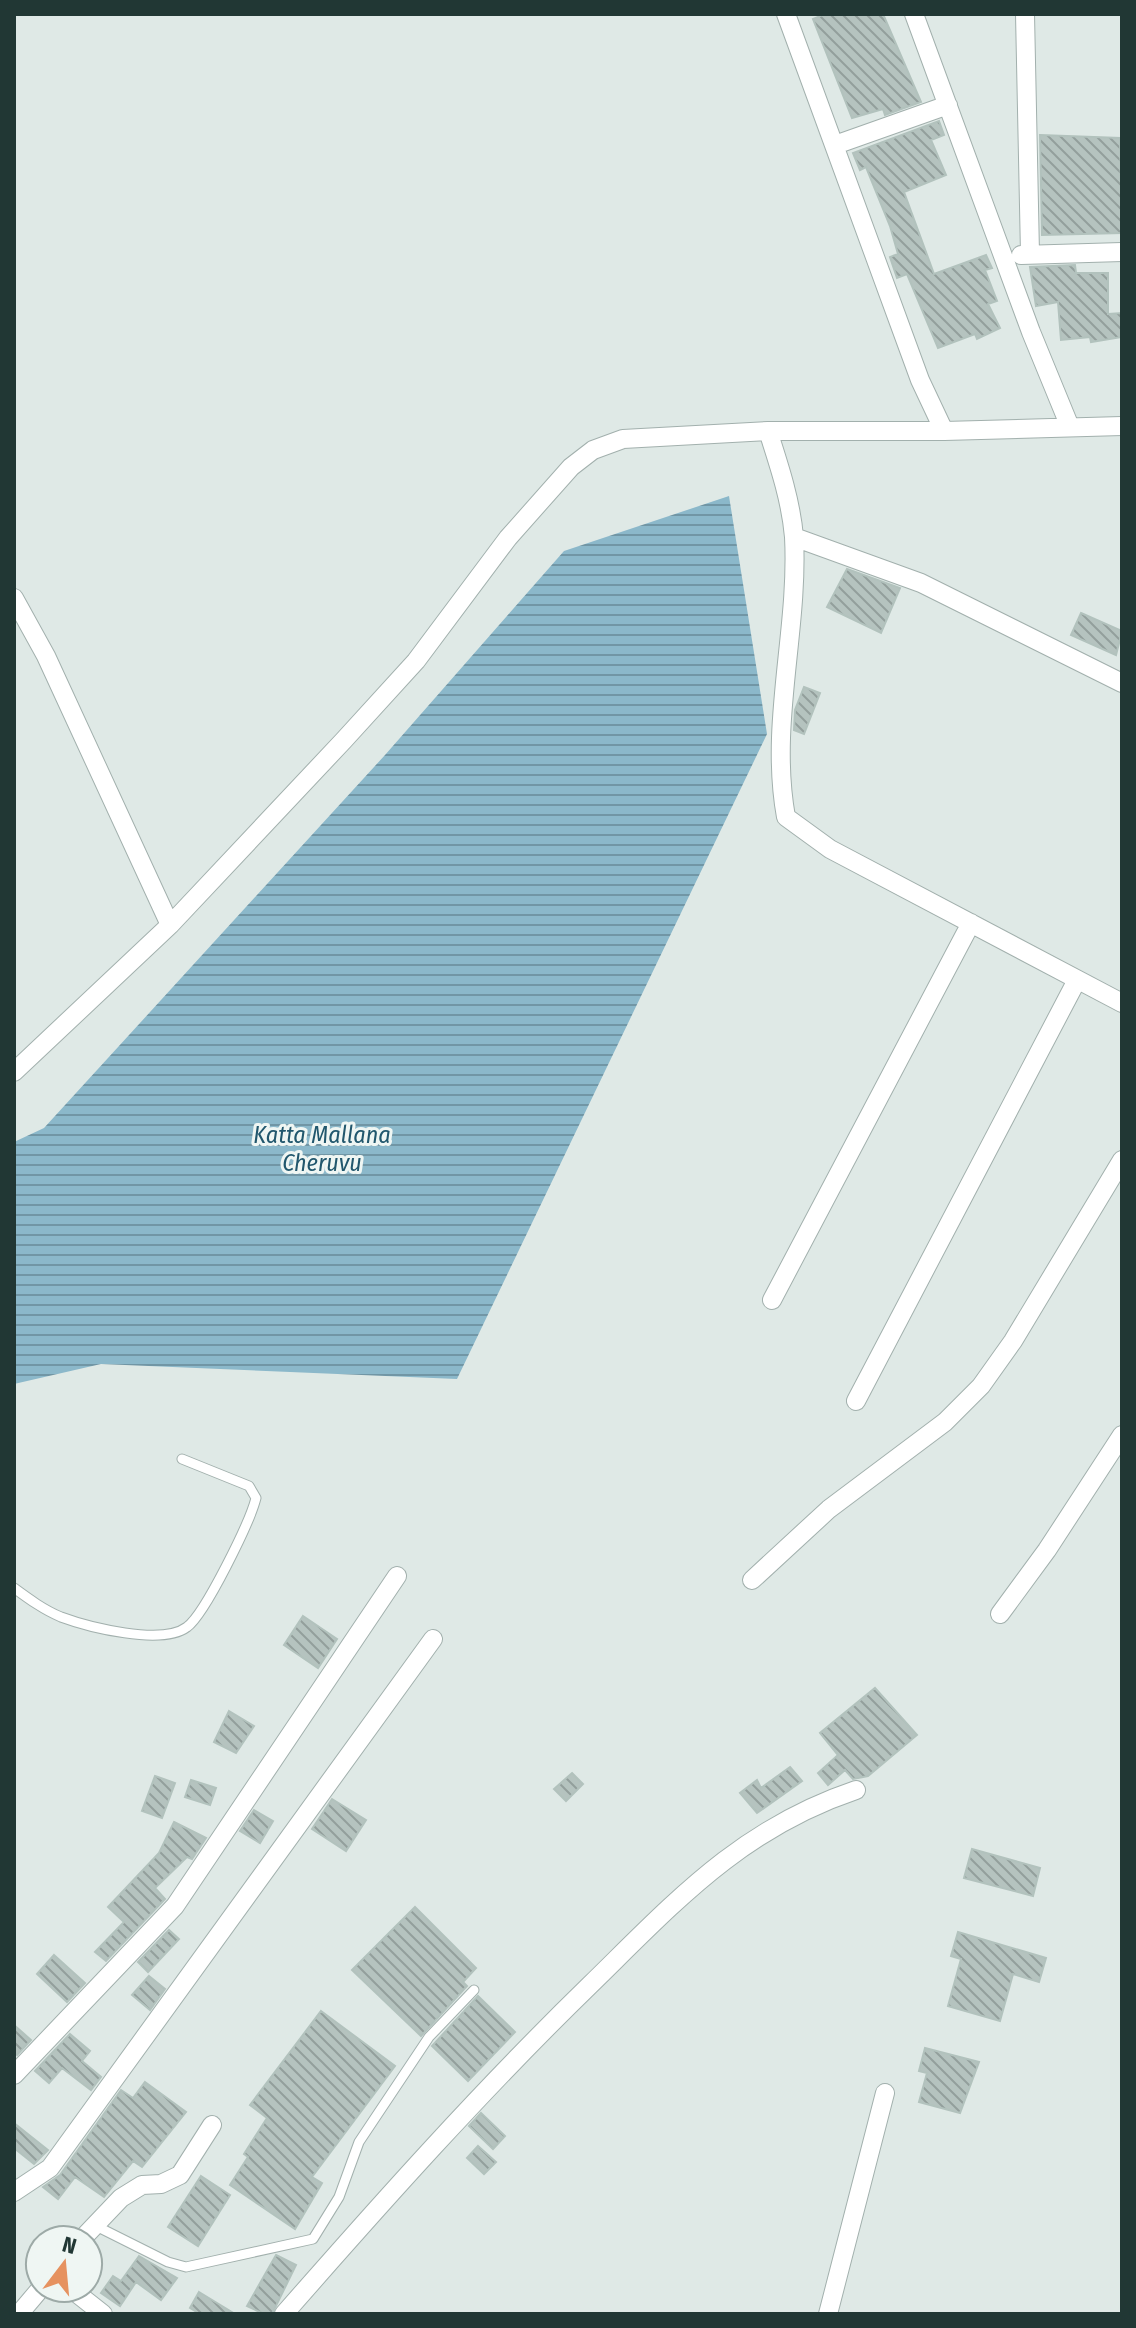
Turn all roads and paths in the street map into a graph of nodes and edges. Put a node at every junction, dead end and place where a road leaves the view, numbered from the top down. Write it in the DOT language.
graph roads {
  1 [pos="786,14"];
  2 [pos="914,14"];
  3 [pos="1025,14"];
  4 [pos="948,105"];
  5 [pos="835,145"];
  6 [pos="1122,252"];
  7 [pos="1030,254"];
  8 [pos="1006,257"];
  9 [pos="1122,426"];
  10 [pos="1070,427"];
  11 [pos="768,431"];
  12 [pos="944,431"];
  13 [pos="794,537"];
  14 [pos="14,598"];
  15 [pos="1122,683"];
  16 [pos="971,923"];
  17 [pos="170,925"];
  18 [pos="1077,980"];
  19 [pos="1122,1003"];
  20 [pos="14,1072"];
  21 [pos="1122,1160"];
  22 [pos="772,1300"];
  23 [pos="856,1401"];
  24 [pos="1122,1435"];
  25 [pos="182,1459"];
  26 [pos="1106,1459"];
  27 [pos="1122,1470"];
  28 [pos="397,1576"];
  29 [pos="752,1580"];
  30 [pos="14,1588"];
  31 [pos="1000,1614"];
  32 [pos="433,1639"];
  33 [pos="856,1790"];
  34 [pos="474,1990"];
  35 [pos="14,2075"];
  36 [pos="885,2093"];
  37 [pos="212,2125"];
  38 [pos="14,2192"];
  39 [pos="95,2224"];
  40 [pos="104,2230"];
  41 [pos="284,2314"];
  42 [pos="828,2314"];
  1 -- 5 [label="street"];
  2 -- 4 [label="street"];
  3 -- 7 [label="street"];
  4 -- 5 [label="street"];
  4 -- 8 [label="street"];
  5 -- 12 [label="street"];
  6 -- 7 [label="street"];
  7 -- 8 [label="street"];
  8 -- 10 [label="street"];
  9 -- 10 [label="street"];
  10 -- 12 [label="street"];
  11 -- 12 [label="street"];
  11 -- 13 [label="street"];
  11 -- 17 [label="street"];
  13 -- 15 [label="street"];
  13 -- 16 [label="street"];
  14 -- 17 [label="street"];
  16 -- 18 [label="street"];
  16 -- 22 [label="street"];
  17 -- 20 [label="street"];
  18 -- 19 [label="street"];
  18 -- 23 [label="street"];
  21 -- 29 [label="street"];
  24 -- 26 [label="street"];
  25 -- 30 [label="lane"];
  26 -- 27 [label="street"];
  26 -- 31 [label="street"];
  28 -- 35 [label="street"];
  32 -- 38 [label="street"];
  33 -- 41 [label="street"];
  34 -- 40 [label="lane"];
  36 -- 42 [label="street"];
  37 -- 39 [label="street"];
}
